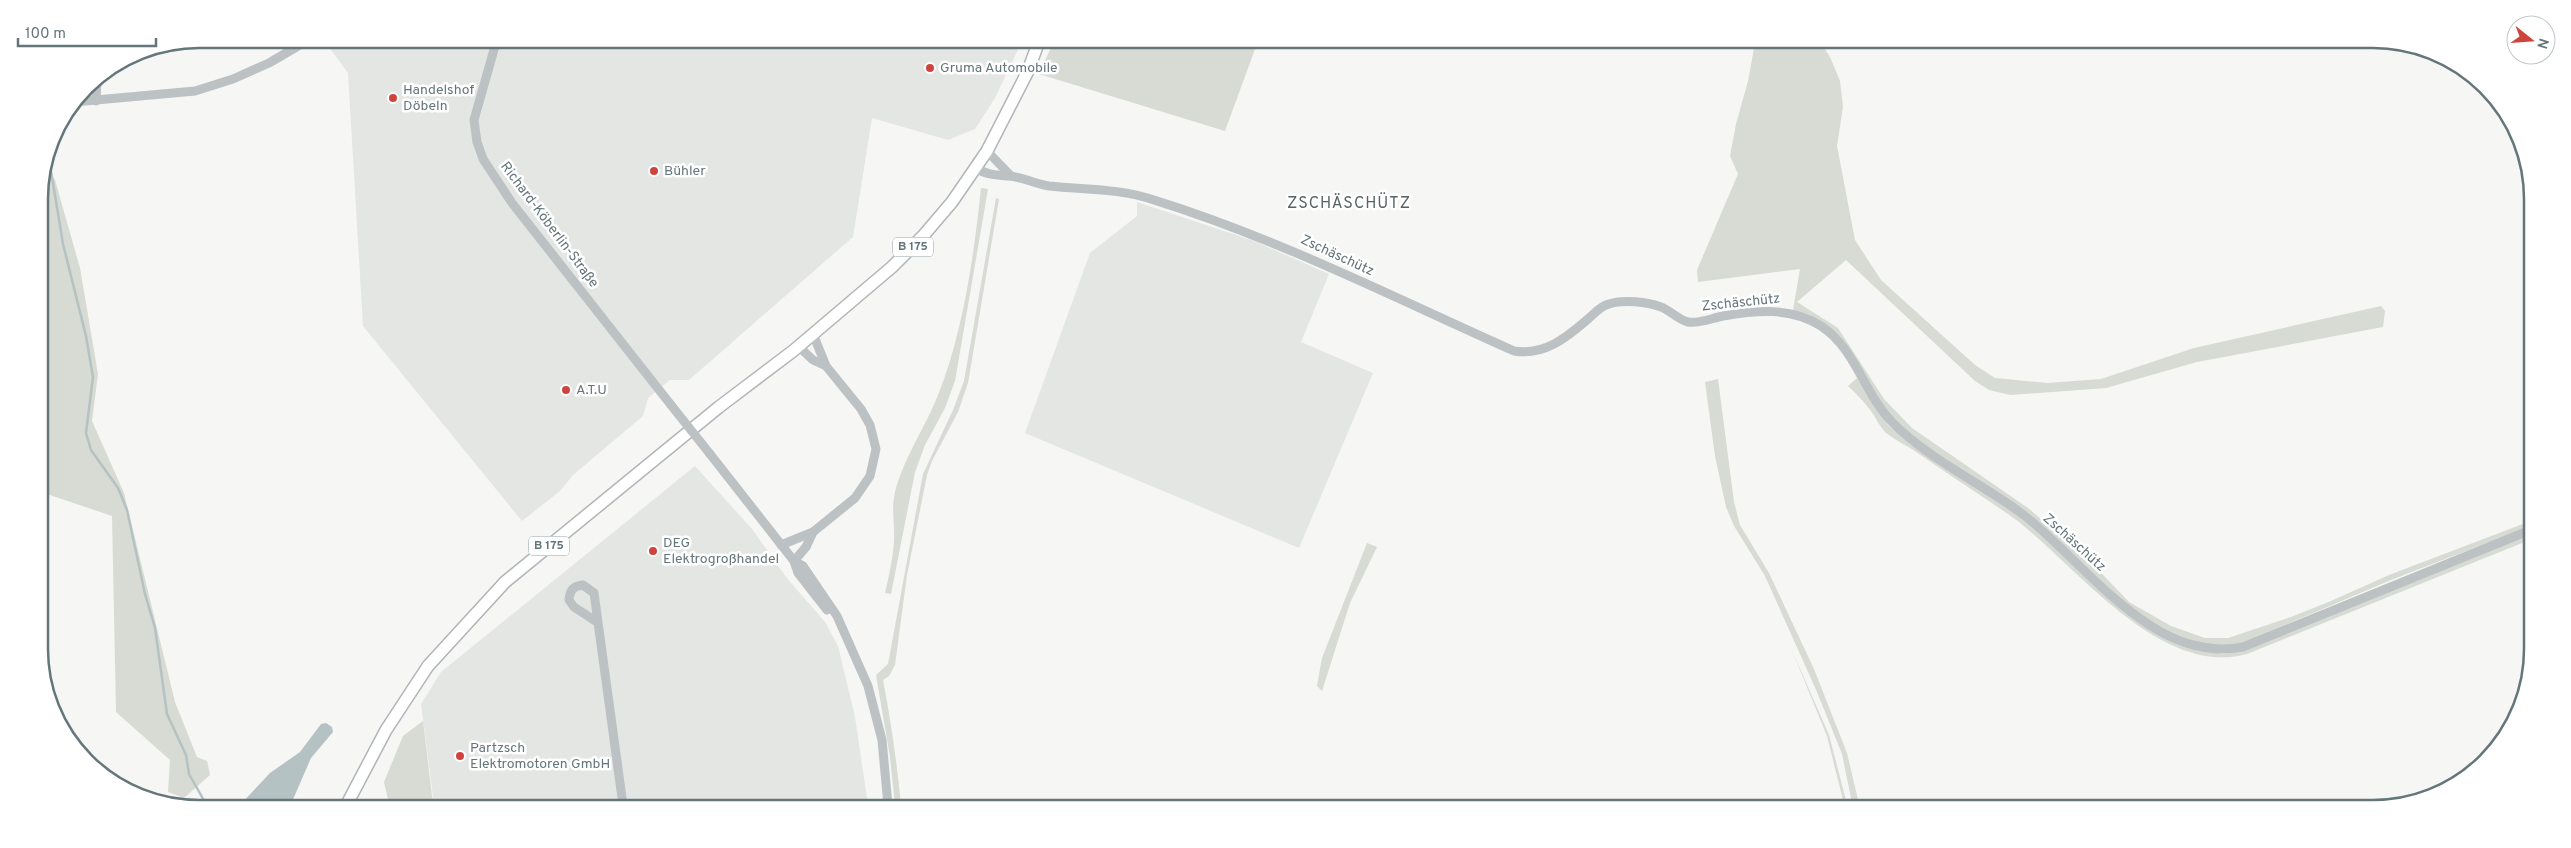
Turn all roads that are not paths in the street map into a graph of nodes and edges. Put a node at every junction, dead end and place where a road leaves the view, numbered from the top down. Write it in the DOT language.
graph roads {
  1 [pos="295,48"];
  2 [pos="495,48"];
  3 [pos="1036,48"];
  4 [pos="97,87"];
  5 [pos="96,101"];
  6 [pos="83,102"];
  7 [pos="987,151"];
  8 [pos="976,168"];
  9 [pos="1010,176"];
  10 [pos="814,334"];
  11 [pos="798,346"];
  12 [pos="826,366"];
  13 [pos="813,532"];
  14 [pos="2524,533"];
  15 [pos="781,545"];
  16 [pos="794,562"];
  17 [pos="597,622"];
  18 [pos="349,800"];
  19 [pos="622,800"];
  20 [pos="887,800"];
  1 -- 5 [label="street"];
  2 -- 15 [label="street, Richard-Köberlin-Straße, bridge"];
  3 -- 7 [label="main road, B 175"];
  4 -- 5 [label="street"];
  5 -- 6 [label="street"];
  7 -- 8 [label="main road, B 175"];
  7 -- 9 [label="street"];
  8 -- 9 [label="street, Zschäschütz"];
  8 -- 10 [label="main road, B 175"];
  9 -- 14 [label="street, Zschäschütz"];
  10 -- 11 [label="main road, B 175"];
  10 -- 12 [label="street"];
  11 -- 12 [label="street"];
  11 -- 18 [label="main road, B 175"];
  12 -- 13 [label="street"];
  13 -- 15 [label="street"];
  13 -- 16 [label="street"];
  15 -- 16 [label="street, Richard-Köberlin-Straße"];
  16 -- 20 [label="street, Richard-Köberlin-Straße"];
  17 -- 19 [label="street"];
}
